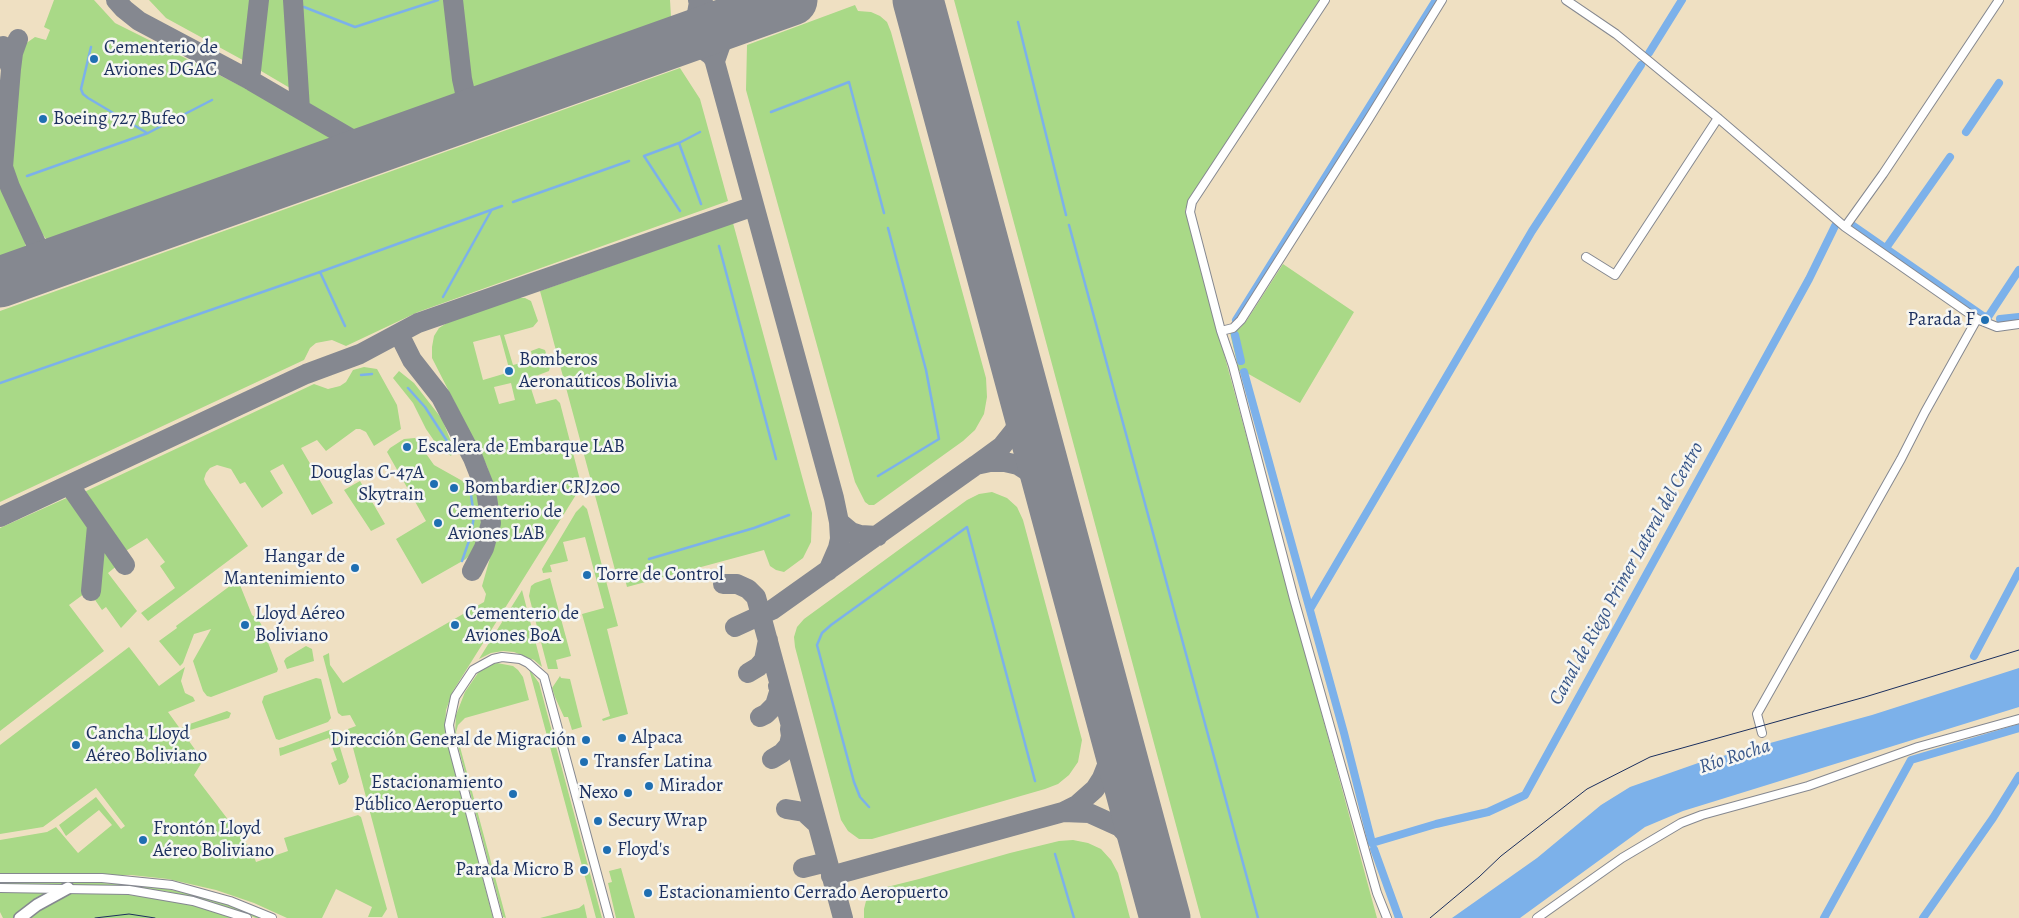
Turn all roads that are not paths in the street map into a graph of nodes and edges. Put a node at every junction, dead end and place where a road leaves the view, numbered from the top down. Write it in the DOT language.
graph roads {
  1 [pos="1325,0"];
  2 [pos="1442,0"];
  3 [pos="1566,0"];
  4 [pos="1999,0"];
  5 [pos="1718,118"];
  6 [pos="1845,227"];
  7 [pos="1586,256"];
  8 [pos="1977,319"];
  9 [pos="2019,324"];
  10 [pos="1221,331"];
  11 [pos="2019,719"];
  12 [pos="1762,733"];
  13 [pos="0,878"];
  14 [pos="0,888"];
  15 [pos="68,888"];
  16 [pos="20,918"];
  17 [pos="247,918"];
  18 [pos="272,918"];
  19 [pos="498,918"];
  20 [pos="609,918"];
  21 [pos="1387,918"];
  22 [pos="1538,918"];
  1 -- 10 [label="street"];
  2 -- 10 [label="street"];
  3 -- 5 [label="street"];
  4 -- 6 [label="street"];
  5 -- 6 [label="street"];
  5 -- 7 [label="street"];
  6 -- 8 [label="street"];
  8 -- 9 [label="street"];
  8 -- 12 [label="street"];
  10 -- 21 [label="street"];
  11 -- 22 [label="street"];
  13 -- 18 [label="street"];
  14 -- 15 [label="street"];
  15 -- 16 [label="highway"];
  15 -- 17 [label="street"];
  19 -- 20 [label="street"];
}
